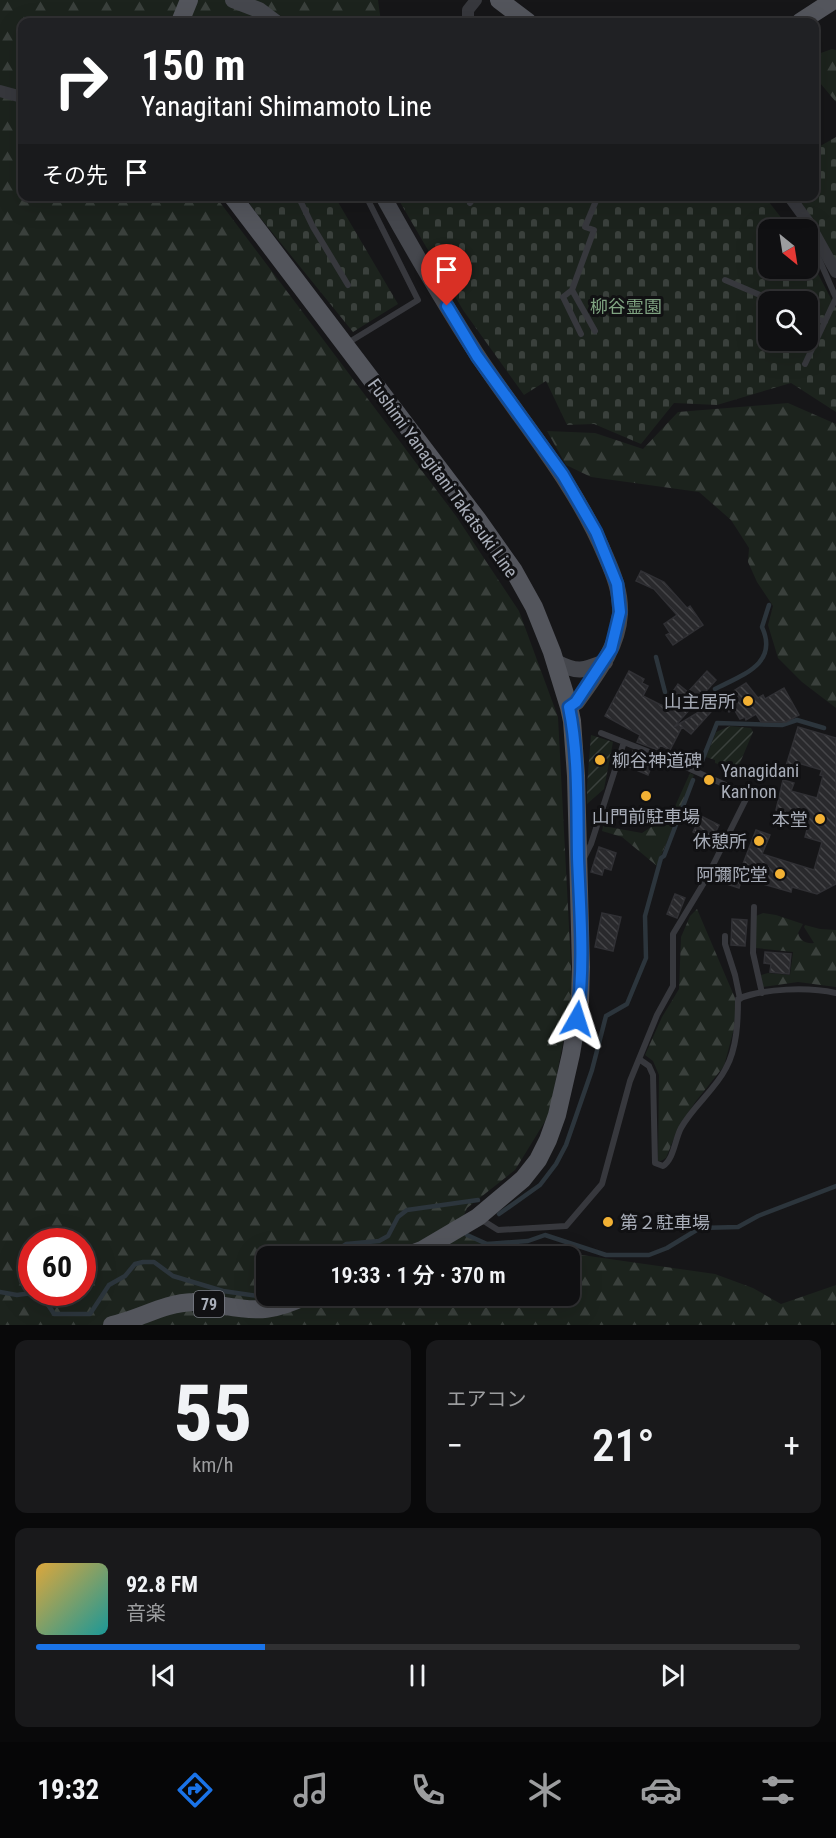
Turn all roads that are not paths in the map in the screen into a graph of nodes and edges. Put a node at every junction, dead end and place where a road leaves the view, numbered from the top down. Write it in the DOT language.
graph roads {
  1 [pos="189,0"];
  2 [pos="232,0"];
  3 [pos="476,0"];
  4 [pos="498,0"];
  5 [pos="834,0"];
  6 [pos="182,18"];
  7 [pos="270,18"];
  8 [pos="468,18"];
  9 [pos="523,18"];
  10 [pos="806,18"];
  11 [pos="0,91"];
  12 [pos="18,96"];
  13 [pos="235,201"];
  14 [pos="300,201"];
  15 [pos="368,201"];
  16 [pos="386,201"];
  17 [pos="596,201"];
  18 [pos="792,201"];
  19 [pos="805,219"];
  20 [pos="818,240"];
  21 [pos="818,257"];
  22 [pos="836,272"];
  23 [pos="724,280"];
  24 [pos="348,285"];
  25 [pos="572,290"];
  26 [pos="758,294"];
  27 [pos="818,319"];
  28 [pos="825,322"];
  29 [pos="595,331"];
  30 [pos="581,334"];
  31 [pos="345,345"];
  32 [pos="806,364"];
  33 [pos="556,662"];
  34 [pos="604,662"];
  35 [pos="569,707"];
  36 [pos="601,733"];
  37 [pos="622,745"];
  38 [pos="578,866"];
  39 [pos="754,907"];
  40 [pos="724,936"];
  41 [pos="762,993"];
  42 [pos="836,993"];
  43 [pos="740,999"];
  44 [pos="639,1059"];
  45 [pos="478,1217"];
  46 [pos="430,1246"];
  47 [pos="283,1306"];
  48 [pos="112,1325"];
  1 -- 6 [label="main road"];
  2 -- 7 [label="main road"];
  3 -- 8 [label="street"];
  4 -- 9 [label="main road"];
  5 -- 10 [label="main road"];
  11 -- 12 [label="street"];
  13 -- 31 [label="main road, Fushimi Yanagitani Takatsuki Line"];
  14 -- 24 [label="lane"];
  15 -- 31 [label="lane"];
  16 -- 34 [label="main road"];
  17 -- 25 [label="lane"];
  18 -- 19 [label="street"];
  20 -- 22 [label="street"];
  21 -- 28 [label="lane"];
  23 -- 26 [label="lane"];
  25 -- 29 [label="lane"];
  25 -- 30 [label="lane"];
  27 -- 28 [label="lane"];
  28 -- 32 [label="lane"];
  31 -- 33 [label="main road, Fushimi Yanagitani Takatsuki Line"];
  33 -- 34 [label="main road"];
  33 -- 35 [label="main road, Fushimi Yanagitani Takatsuki Line"];
  34 -- 35 [label="main road"];
  35 -- 38 [label="main road, Fushimi Yanagitani Takatsuki Line"];
  36 -- 44 [label="lane"];
  37 -- 38 [label="lane"];
  38 -- 45 [label="main road, Fushimi Yanagitani Takatsuki Line"];
  39 -- 41 [label="lane"];
  40 -- 43 [label="lane"];
  41 -- 42 [label="lane"];
  41 -- 43 [label="lane"];
  43 -- 44 [label="lane"];
  44 -- 45 [label="lane"];
  45 -- 46 [label="main road, Fushimi Yanagitani Takatsuki Line"];
  47 -- 48 [label="main road, 79"];
}
